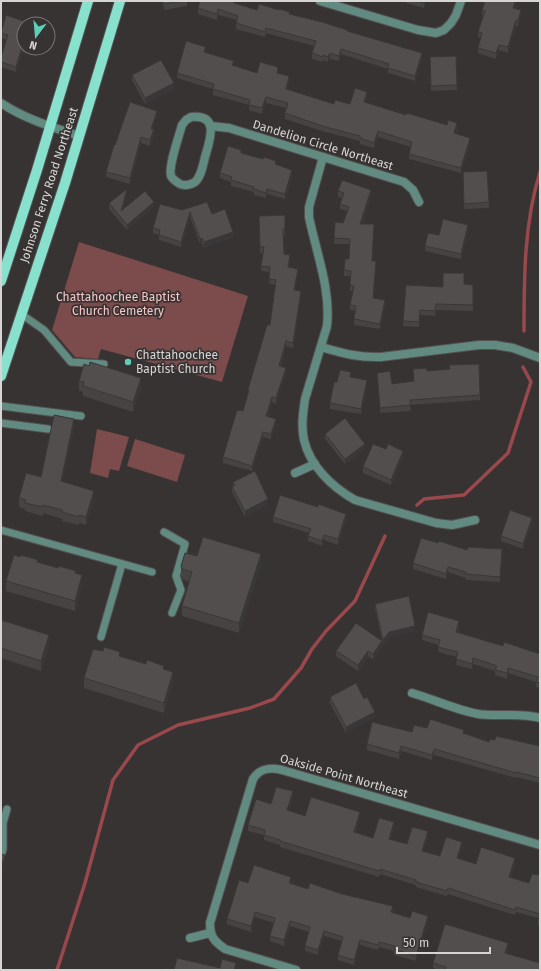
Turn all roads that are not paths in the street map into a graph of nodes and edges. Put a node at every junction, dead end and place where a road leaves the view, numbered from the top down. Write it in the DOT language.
graph roads {
  1 [pos="88,1"];
  2 [pos="120,1"];
  3 [pos="320,1"];
  4 [pos="461,1"];
  5 [pos="1,103"];
  6 [pos="50,126"];
  7 [pos="211,126"];
  8 [pos="79,136"];
  9 [pos="323,157"];
  10 [pos="419,202"];
  11 [pos="1,281"];
  12 [pos="21,314"];
  13 [pos="321,347"];
  14 [pos="540,358"];
  15 [pos="104,364"];
  16 [pos="1,376"];
  17 [pos="1,406"];
  18 [pos="81,416"];
  19 [pos="1,423"];
  20 [pos="48,429"];
  21 [pos="315,464"];
  22 [pos="295,473"];
  23 [pos="474,520"];
  24 [pos="1,530"];
  25 [pos="164,532"];
  26 [pos="122,564"];
  27 [pos="152,572"];
  28 [pos="172,613"];
  29 [pos="101,637"];
  30 [pos="412,693"];
  31 [pos="540,718"];
  32 [pos="7,809"];
  33 [pos="540,845"];
  34 [pos="1,855"];
  35 [pos="210,933"];
  36 [pos="190,938"];
  37 [pos="296,970"];
  1 -- 6 [label="main road, Johnson Ferry Road Northeast"];
  2 -- 8 [label="main road, Johnson Ferry Road Northeast"];
  3 -- 4 [label="street"];
  5 -- 6 [label="street"];
  6 -- 8 [label="street"];
  6 -- 11 [label="main road, Johnson Ferry Road Northeast"];
  7 -- 7 [label="street, Dandelion Circle Northeast"];
  7 -- 9 [label="street, Dandelion Circle Northeast"];
  8 -- 12 [label="main road, Johnson Ferry Road Northeast"];
  9 -- 10 [label="street, Dandelion Circle Northeast"];
  9 -- 13 [label="street"];
  12 -- 15 [label="lane"];
  12 -- 16 [label="main road, Johnson Ferry Road Northeast"];
  13 -- 14 [label="street"];
  13 -- 21 [label="street"];
  17 -- 18 [label="lane"];
  19 -- 20 [label="lane"];
  21 -- 22 [label="street"];
  21 -- 23 [label="street"];
  24 -- 26 [label="lane"];
  25 -- 28 [label="lane"];
  26 -- 27 [label="lane"];
  26 -- 29 [label="lane"];
  30 -- 31 [label="street"];
  32 -- 34 [label="lane"];
  33 -- 35 [label="street, Oakside Point Northeast"];
  35 -- 36 [label="street"];
  35 -- 37 [label="street"];
}
